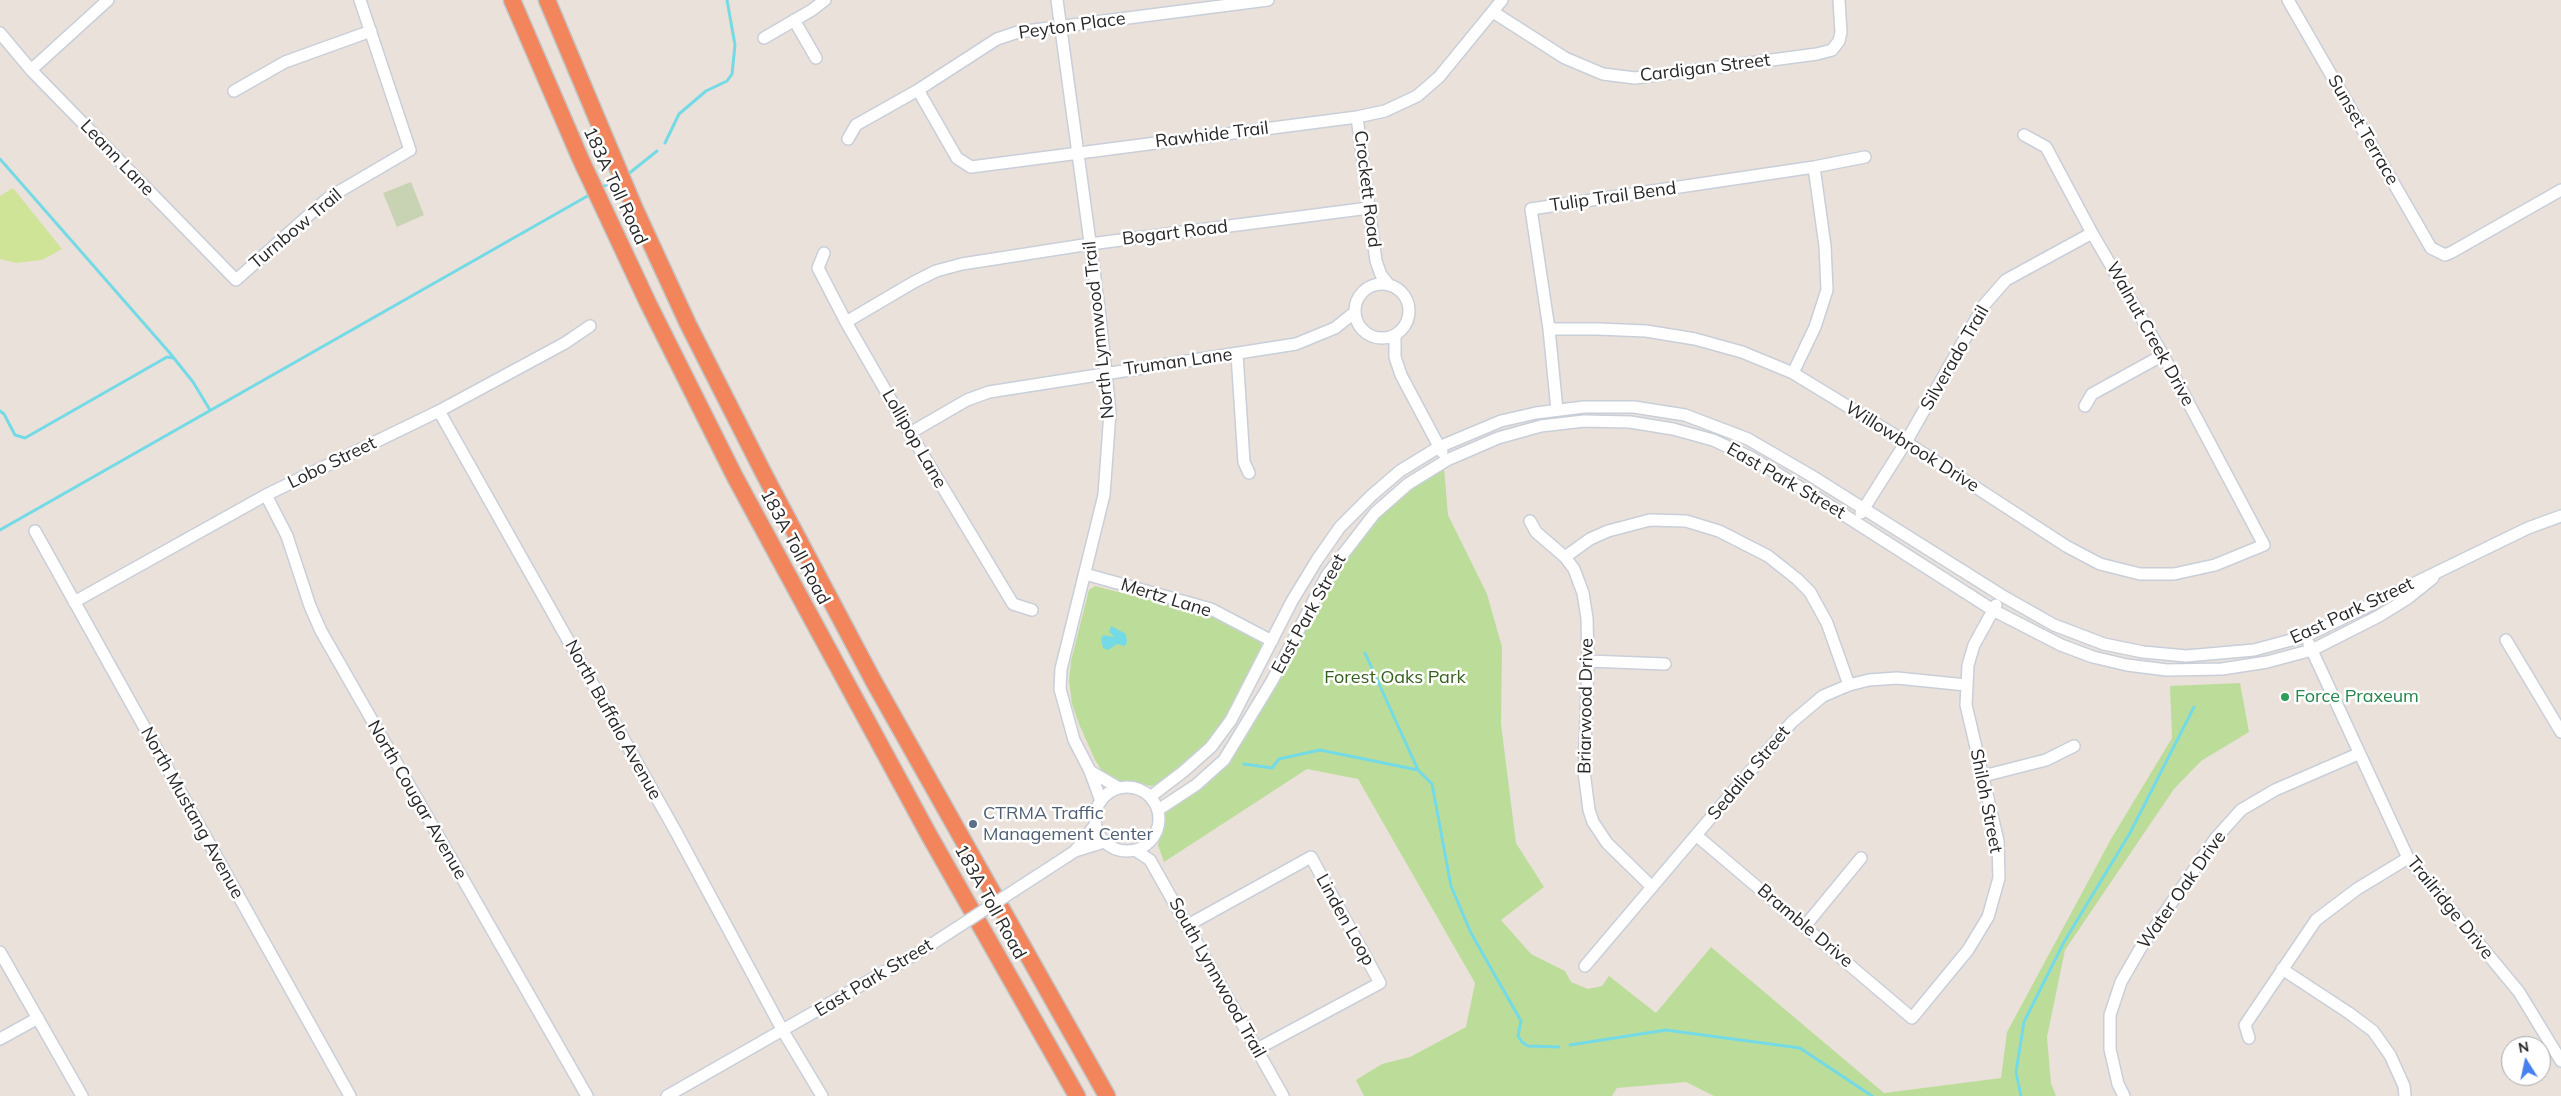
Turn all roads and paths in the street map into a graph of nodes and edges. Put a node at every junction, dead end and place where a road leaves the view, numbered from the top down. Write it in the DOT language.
graph roads {
  1 [pos="108,0"];
  2 [pos="360,0"];
  3 [pos="512,0"];
  4 [pos="547,0"];
  5 [pos="824,0"];
  6 [pos="1057,0"];
  7 [pos="1268,0"];
  8 [pos="1502,0"];
  9 [pos="1838,0"];
  10 [pos="2288,0"];
  11 [pos="1493,12"];
  12 [pos="794,20"];
  13 [pos="1060,26"];
  14 [pos="371,31"];
  15 [pos="0,33"];
  16 [pos="764,38"];
  17 [pos="816,58"];
  18 [pos="31,70"];
  19 [pos="918,90"];
  20 [pos="234,91"];
  21 [pos="1358,117"];
  22 [pos="2024,135"];
  23 [pos="848,139"];
  24 [pos="1077,152"];
  25 [pos="1865,158"];
  26 [pos="1814,167"];
  27 [pos="2561,190"];
  28 [pos="1369,208"];
  29 [pos="2092,233"];
  30 [pos="1090,244"];
  31 [pos="824,253"];
  32 [pos="1376,261"];
  33 [pos="236,280"];
  34 [pos="1389,285"];
  35 [pos="1365,290"];
  36 [pos="1355,312"];
  37 [pos="846,322"];
  38 [pos="590,326"];
  39 [pos="1360,327"];
  40 [pos="1335,328"];
  41 [pos="1549,329"];
  42 [pos="1395,335"];
  43 [pos="1381,338"];
  44 [pos="1237,354"];
  45 [pos="2163,355"];
  46 [pos="1395,357"];
  47 [pos="1107,372"];
  48 [pos="1793,373"];
  49 [pos="2085,406"];
  50 [pos="1557,410"];
  51 [pos="439,411"];
  52 [pos="910,433"];
  53 [pos="1906,442"];
  54 [pos="1439,446"];
  55 [pos="1447,460"];
  56 [pos="1249,473"];
  57 [pos="266,495"];
  58 [pos="1864,508"];
  59 [pos="2561,516"];
  60 [pos="1530,521"];
  61 [pos="1855,521"];
  62 [pos="35,531"];
  63 [pos="2264,545"];
  64 [pos="1565,557"];
  65 [pos="2444,569"];
  66 [pos="1085,574"];
  67 [pos="2001,595"];
  68 [pos="74,602"];
  69 [pos="1032,610"];
  70 [pos="1993,610"];
  71 [pos="2306,636"];
  72 [pos="2506,640"];
  73 [pos="1272,641"];
  74 [pos="2312,650"];
  75 [pos="1588,661"];
  76 [pos="1665,664"];
  77 [pos="1849,685"];
  78 [pos="1966,685"];
  79 [pos="2561,732"];
  80 [pos="2074,746"];
  81 [pos="2358,754"];
  82 [pos="1090,771"];
  83 [pos="1983,776"];
  84 [pos="1119,788"];
  85 [pos="1150,796"];
  86 [pos="1101,801"];
  87 [pos="1158,810"];
  88 [pos="1095,825"];
  89 [pos="1697,836"];
  90 [pos="1150,841"];
  91 [pos="1104,842"];
  92 [pos="1135,850"];
  93 [pos="1070,854"];
  94 [pos="1861,858"];
  95 [pos="2408,858"];
  96 [pos="1150,860"];
  97 [pos="1651,886"];
  98 [pos="1188,926"];
  99 [pos="1805,926"];
  100 [pos="0,952"];
  101 [pos="1585,966"];
  102 [pos="2282,969"];
  103 [pos="38,1018"];
  104 [pos="1912,1018"];
  105 [pos="783,1031"];
  106 [pos="2248,1038"];
  107 [pos="0,1039"];
  108 [pos="1257,1049"];
  109 [pos="2561,1061"];
  110 [pos="82,1096"];
  111 [pos="350,1096"];
  112 [pos="587,1096"];
  113 [pos="668,1096"];
  114 [pos="822,1096"];
  115 [pos="1077,1096"];
  116 [pos="1107,1096"];
  117 [pos="1283,1096"];
  118 [pos="2124,1096"];
  119 [pos="2405,1096"];
  1 -- 18 [label="street"];
  2 -- 14 [label="street"];
  3 -- 115 [label="highway, 183A Toll Road"];
  4 -- 116 [label="highway, 183A Toll Road"];
  5 -- 12 [label="street"];
  6 -- 13 [label="street, North Lynnwood Trail"];
  7 -- 13 [label="street, Peyton Place"];
  8 -- 11 [label="street, Rawhide Trail"];
  9 -- 11 [label="street, Cardigan Street"];
  10 -- 27 [label="street, Sunset Terrace"];
  11 -- 21 [label="street, Rawhide Trail"];
  12 -- 16 [label="street"];
  12 -- 17 [label="street"];
  13 -- 19 [label="street, Peyton Place"];
  13 -- 24 [label="street, North Lynnwood Trail"];
  14 -- 20 [label="street"];
  14 -- 33 [label="street, Turnbow Trail"];
  15 -- 18 [label="street, Leann Lane"];
  18 -- 33 [label="street, Leann Lane"];
  19 -- 23 [label="street, Peyton Place"];
  19 -- 24 [label="street, Rawhide Trail"];
  21 -- 24 [label="street, Rawhide Trail"];
  21 -- 28 [label="street, Crockett Road"];
  22 -- 29 [label="street, Walnut Creek Drive"];
  24 -- 30 [label="street, North Lynnwood Trail"];
  25 -- 26 [label="street, Tulip Trail Bend"];
  26 -- 41 [label="street, Tulip Trail Bend"];
  26 -- 48 [label="street"];
  28 -- 30 [label="street, Bogart Road"];
  28 -- 32 [label="street, Crockett Road"];
  29 -- 45 [label="street, Walnut Creek Drive"];
  29 -- 53 [label="street, Silverado Trail"];
  30 -- 37 [label="street, Bogart Road"];
  30 -- 47 [label="street, North Lynnwood Trail"];
  31 -- 37 [label="street, Lollipop Lane"];
  32 -- 34 [label="street, Crockett Road"];
  32 -- 35 [label="street, Crockett Road"];
  34 -- 35 [label="street"];
  34 -- 42 [label="street"];
  35 -- 36 [label="street"];
  36 -- 39 [label="street"];
  36 -- 40 [label="street, Truman Lane"];
  37 -- 52 [label="street, Lollipop Lane"];
  38 -- 51 [label="street, Lobo Street"];
  39 -- 40 [label="street, Truman Lane"];
  39 -- 43 [label="street"];
  40 -- 44 [label="street, Truman Lane"];
  41 -- 48 [label="street, Willowbrook Drive"];
  41 -- 50 [label="street, Tulip Trail Bend"];
  42 -- 43 [label="street"];
  42 -- 46 [label="street"];
  43 -- 46 [label="street"];
  44 -- 47 [label="street, Truman Lane"];
  44 -- 56 [label="street"];
  45 -- 49 [label="street"];
  45 -- 63 [label="street, Walnut Creek Drive"];
  46 -- 54 [label="street"];
  47 -- 52 [label="street, Truman Lane"];
  47 -- 66 [label="street, North Lynnwood Trail"];
  48 -- 53 [label="street, Willowbrook Drive"];
  50 -- 54 [label="street, East Park Street"];
  50 -- 58 [label="street, East Park Street"];
  51 -- 57 [label="street, Lobo Street"];
  51 -- 105 [label="street, North Buffalo Avenue"];
  52 -- 69 [label="street, Lollipop Lane"];
  53 -- 58 [label="street, Silverado Trail"];
  53 -- 63 [label="street, Willowbrook Drive"];
  54 -- 55 [label="street"];
  54 -- 73 [label="street, East Park Street"];
  55 -- 61 [label="street, East Park Street"];
  55 -- 87 [label="street, East Park Street"];
  57 -- 68 [label="street, Lobo Street"];
  57 -- 112 [label="street, North Cougar Avenue"];
  58 -- 61 [label="street, Silverado Trail"];
  58 -- 67 [label="street, East Park Street"];
  59 -- 65 [label="street, East Park Street"];
  60 -- 64 [label="street, Briarwood Drive"];
  61 -- 70 [label="street, East Park Street"];
  62 -- 68 [label="street, North Mustang Avenue"];
  64 -- 75 [label="street, Briarwood Drive"];
  64 -- 77 [label="street"];
  65 -- 71 [label="street, East Park Street"];
  65 -- 74 [label="street, East Park Street"];
  66 -- 73 [label="street, Mertz Lane"];
  66 -- 82 [label="street, North Lynnwood Trail"];
  67 -- 70 [label="street, Shiloh Street"];
  67 -- 71 [label="street, East Park Street"];
  68 -- 111 [label="street, North Mustang Avenue"];
  70 -- 74 [label="street, East Park Street"];
  70 -- 78 [label="street, Shiloh Street"];
  71 -- 74 [label="street, Trailridge Drive"];
  72 -- 79 [label="street"];
  73 -- 85 [label="street, East Park Street"];
  74 -- 81 [label="street, Trailridge Drive"];
  75 -- 76 [label="street"];
  75 -- 97 [label="street, Briarwood Drive"];
  77 -- 78 [label="street, Sedalia Street"];
  77 -- 89 [label="street, Sedalia Street"];
  78 -- 83 [label="street, Shiloh Street"];
  80 -- 83 [label="street"];
  81 -- 95 [label="street, Trailridge Drive"];
  81 -- 118 [label="street, Water Oak Drive"];
  82 -- 84 [label="street"];
  82 -- 86 [label="street, North Lynnwood Trail"];
  83 -- 104 [label="street, Shiloh Street"];
  84 -- 85 [label="street"];
  84 -- 86 [label="street"];
  85 -- 87 [label="street"];
  86 -- 88 [label="street"];
  87 -- 90 [label="street"];
  88 -- 91 [label="street"];
  88 -- 93 [label="street, East Park Street"];
  89 -- 97 [label="street, Sedalia Street"];
  89 -- 99 [label="street, Bramble Drive"];
  90 -- 92 [label="street"];
  90 -- 96 [label="street, South Lynnwood Trail"];
  91 -- 92 [label="street"];
  91 -- 93 [label="street, East Park Street"];
  92 -- 96 [label="street, South Lynnwood Trail"];
  93 -- 105 [label="street, East Park Street, bridge"];
  94 -- 99 [label="street"];
  95 -- 102 [label="street"];
  95 -- 109 [label="street, Trailridge Drive"];
  96 -- 98 [label="street, South Lynnwood Trail"];
  97 -- 101 [label="street, Sedalia Street"];
  98 -- 108 [label="street, South Lynnwood Trail"];
  98 -- 108 [label="street, Linden Loop"];
  99 -- 104 [label="street, Bramble Drive"];
  100 -- 103 [label="street"];
  102 -- 106 [label="street"];
  102 -- 119 [label="street"];
  103 -- 107 [label="street"];
  103 -- 110 [label="street"];
  105 -- 113 [label="street, East Park Street"];
  105 -- 114 [label="street, North Buffalo Avenue"];
  108 -- 117 [label="street, South Lynnwood Trail"];
}
